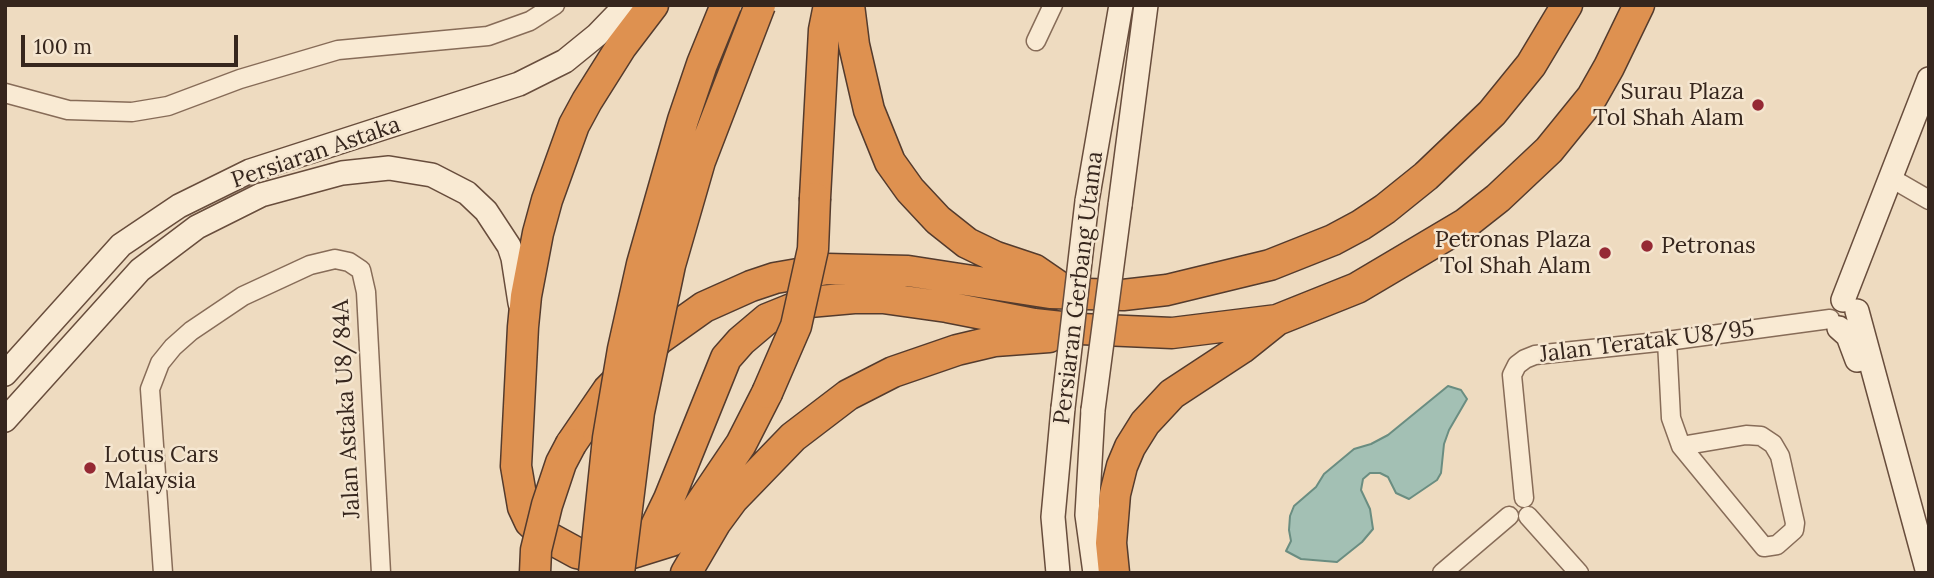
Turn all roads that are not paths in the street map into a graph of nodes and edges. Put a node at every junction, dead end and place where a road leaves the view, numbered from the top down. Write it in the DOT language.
graph roads {
  1 [pos="555,5"];
  2 [pos="626,5"];
  3 [pos="653,5"];
  4 [pos="726,5"];
  5 [pos="760,5"];
  6 [pos="829,5"];
  7 [pos="849,5"];
  8 [pos="1053,5"];
  9 [pos="1121,5"];
  10 [pos="1146,5"];
  11 [pos="1567,5"];
  12 [pos="1639,5"];
  13 [pos="1036,41"];
  14 [pos="1929,79"];
  15 [pos="5,93"];
  16 [pos="1924,109"];
  17 [pos="1891,178"];
  18 [pos="1929,200"];
  19 [pos="1070,294"];
  20 [pos="1842,315"];
  21 [pos="1277,320"];
  22 [pos="523,327"];
  23 [pos="1080,329"];
  24 [pos="1667,341"];
  25 [pos="5,374"];
  26 [pos="5,420"];
  27 [pos="1681,446"];
  28 [pos="1526,507"];
  29 [pos="628,562"];
  30 [pos="1922,566"];
  31 [pos="163,573"];
  32 [pos="381,573"];
  33 [pos="535,573"];
  34 [pos="594,573"];
  35 [pos="686,573"];
  36 [pos="1058,573"];
  37 [pos="1095,573"];
  38 [pos="1114,573"];
  39 [pos="1442,573"];
  40 [pos="1578,573"];
  1 -- 15 [label="street"];
  2 -- 25 [label="main road, Persiaran Astaka"];
  3 -- 22 [label="highway"];
  4 -- 34 [label="highway, bridge"];
  5 -- 29 [label="highway, bridge"];
  6 -- 29 [label="highway, bridge"];
  7 -- 19 [label="highway"];
  8 -- 13 [label="street"];
  9 -- 36 [label="main road, Persiaran Gerbang Utama, bridge"];
  10 -- 37 [label="main road, Persiaran Gerbang Utama, bridge"];
  11 -- 19 [label="highway"];
  12 -- 21 [label="highway"];
  14 -- 16 [label="main road"];
  16 -- 17 [label="main road"];
  17 -- 18 [label="street"];
  17 -- 20 [label="main road"];
  19 -- 33 [label="highway, bridge"];
  20 -- 24 [label="street, Jalan Teratak U8/95"];
  20 -- 30 [label="main road"];
  21 -- 23 [label="highway"];
  21 -- 38 [label="highway"];
  22 -- 26 [label="main road, Persiaran Astaka"];
  22 -- 29 [label="highway"];
  23 -- 29 [label="highway"];
  23 -- 35 [label="highway"];
  24 -- 27 [label="street"];
  24 -- 28 [label="street, Jalan Teratak U8/95"];
  27 -- 27 [label="street"];
  28 -- 39 [label="street"];
  28 -- 40 [label="street"];
  31 -- 32 [label="street, Jalan Astaka U8/84A"];
}
